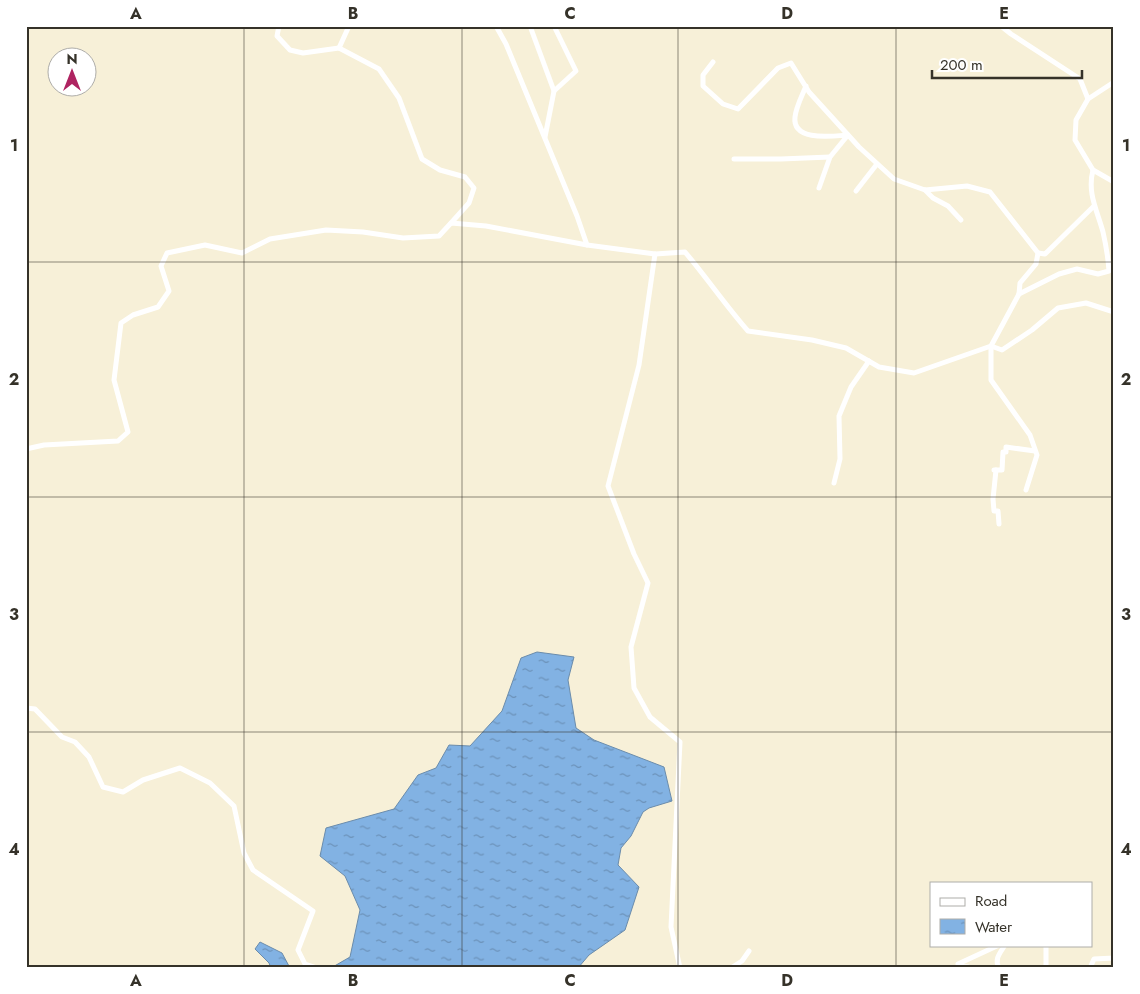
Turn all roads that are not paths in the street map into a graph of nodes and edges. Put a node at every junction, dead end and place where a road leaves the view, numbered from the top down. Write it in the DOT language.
graph roads {
  1 [pos="279,26"];
  2 [pos="348,26"];
  3 [pos="496,26"];
  4 [pos="530,26"];
  5 [pos="554,26"];
  6 [pos="1001,26"];
  7 [pos="339,48"];
  8 [pos="713,62"];
  9 [pos="1114,82"];
  10 [pos="806,86"];
  11 [pos="554,91"];
  12 [pos="1088,100"];
  13 [pos="848,135"];
  14 [pos="545,138"];
  15 [pos="830,157"];
  16 [pos="734,159"];
  17 [pos="877,164"];
  18 [pos="1093,170"];
  19 [pos="1114,182"];
  20 [pos="819,188"];
  21 [pos="925,190"];
  22 [pos="856,191"];
  23 [pos="1094,206"];
  24 [pos="961,220"];
  25 [pos="451,223"];
  26 [pos="587,245"];
  27 [pos="1038,253"];
  28 [pos="655,254"];
  29 [pos="1019,294"];
  30 [pos="1114,312"];
  31 [pos="991,346"];
  32 [pos="869,361"];
  33 [pos="26,449"];
  34 [pos="1036,451"];
  35 [pos="834,483"];
  36 [pos="1026,490"];
  37 [pos="1000,524"];
  38 [pos="26,708"];
  39 [pos="997,946"];
  40 [pos="1004,946"];
  41 [pos="1046,946"];
  42 [pos="749,951"];
  43 [pos="1114,958"];
  44 [pos="968,967"];
  45 [pos="314,968"];
  46 [pos="680,968"];
  47 [pos="731,968"];
  48 [pos="999,968"];
  49 [pos="1046,968"];
  50 [pos="1090,968"];
  1 -- 7 [label="street"];
  2 -- 7 [label="street"];
  3 -- 14 [label="street"];
  4 -- 11 [label="street"];
  5 -- 11 [label="street"];
  6 -- 12 [label="street"];
  7 -- 25 [label="street"];
  8 -- 10 [label="street"];
  9 -- 12 [label="street"];
  10 -- 13 [label="street"];
  10 -- 13 [label="street"];
  11 -- 14 [label="street"];
  12 -- 18 [label="street"];
  13 -- 15 [label="street"];
  13 -- 17 [label="street"];
  14 -- 26 [label="street"];
  15 -- 16 [label="street"];
  15 -- 20 [label="street"];
  17 -- 21 [label="street"];
  17 -- 22 [label="street"];
  18 -- 19 [label="street"];
  18 -- 23 [label="street"];
  21 -- 24 [label="street"];
  21 -- 27 [label="street"];
  23 -- 27 [label="street"];
  23 -- 29 [label="street"];
  25 -- 26 [label="street"];
  25 -- 33 [label="street"];
  26 -- 28 [label="street"];
  27 -- 29 [label="street"];
  28 -- 32 [label="street"];
  28 -- 46 [label="street"];
  29 -- 31 [label="street"];
  30 -- 31 [label="street"];
  31 -- 32 [label="street"];
  31 -- 34 [label="street"];
  32 -- 35 [label="street"];
  34 -- 36 [label="street"];
  34 -- 37 [label="street"];
  38 -- 45 [label="street"];
  39 -- 44 [label="street"];
  40 -- 48 [label="street"];
  41 -- 49 [label="street"];
  42 -- 47 [label="street"];
  43 -- 50 [label="street"];
}
